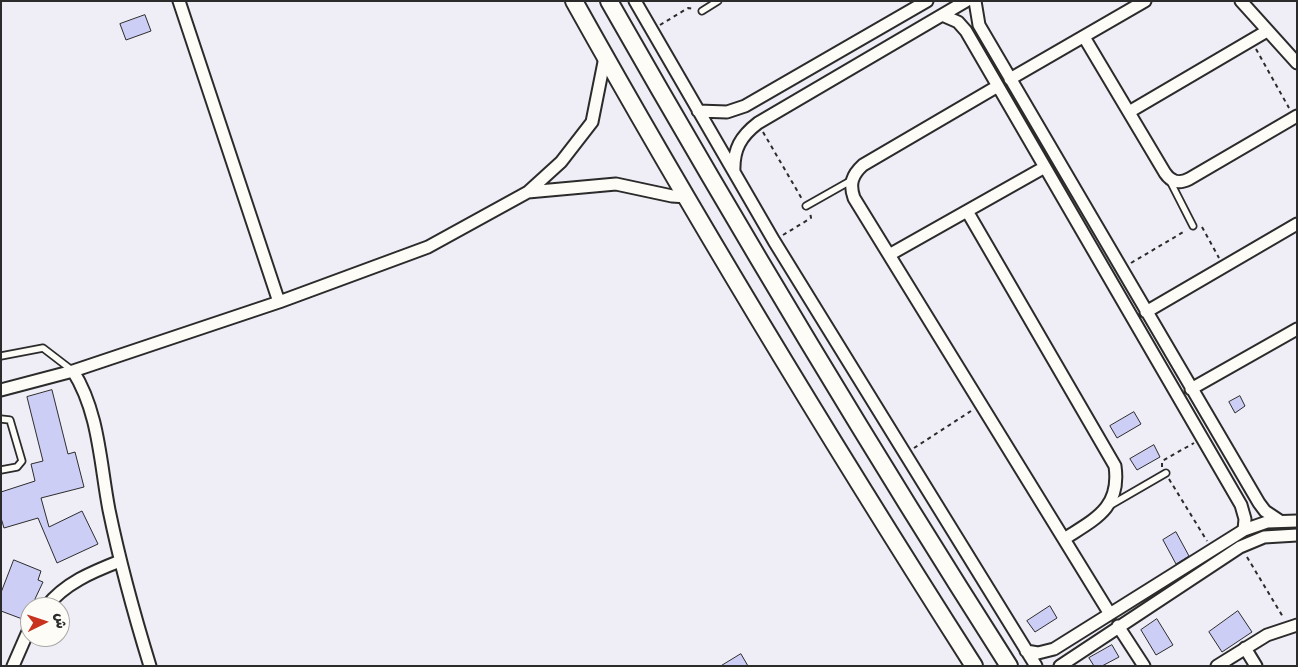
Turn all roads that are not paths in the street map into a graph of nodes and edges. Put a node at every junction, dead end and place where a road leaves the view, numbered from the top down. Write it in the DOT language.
graph roads {
  1 [pos="179,1"];
  2 [pos="574,1"];
  3 [pos="608,1"];
  4 [pos="635,1"];
  5 [pos="718,1"];
  6 [pos="927,1"];
  7 [pos="966,1"];
  8 [pos="975,1"];
  9 [pos="1145,1"];
  10 [pos="1241,1"];
  11 [pos="702,11"];
  12 [pos="942,15"];
  13 [pos="979,25"];
  14 [pos="966,31"];
  15 [pos="1267,31"];
  16 [pos="1084,36"];
  17 [pos="605,57"];
  18 [pos="1297,63"];
  19 [pos="1010,79"];
  20 [pos="998,86"];
  21 [pos="698,111"];
  22 [pos="1129,112"];
  23 [pos="1296,117"];
  24 [pos="1045,167"];
  25 [pos="734,172"];
  26 [pos="1168,177"];
  27 [pos="852,180"];
  28 [pos="528,192"];
  29 [pos="687,197"];
  30 [pos="806,206"];
  31 [pos="967,211"];
  32 [pos="1297,224"];
  33 [pos="1193,226"];
  34 [pos="889,256"];
  35 [pos="279,302"];
  36 [pos="1146,312"];
  37 [pos="1297,329"];
  38 [pos="1,356"];
  39 [pos="72,371"];
  40 [pos="1192,389"];
  41 [pos="1,390"];
  42 [pos="1,419"];
  43 [pos="1,470"];
  44 [pos="1166,473"];
  45 [pos="1108,507"];
  46 [pos="1280,521"];
  47 [pos="1297,521"];
  48 [pos="1244,530"];
  49 [pos="1297,535"];
  50 [pos="1064,539"];
  51 [pos="1212,550"];
  52 [pos="120,561"];
  53 [pos="1218,561"];
  54 [pos="54,597"];
  55 [pos="1110,614"];
  56 [pos="1118,626"];
  57 [pos="1293,626"];
  58 [pos="1063,644"];
  59 [pos="21,647"];
  60 [pos="1245,648"];
  61 [pos="1026,651"];
  62 [pos="1071,657"];
  63 [pos="13,666"];
  64 [pos="150,666"];
  65 [pos="974,666"];
  66 [pos="1009,666"];
  67 [pos="1036,666"];
  68 [pos="1060,666"];
  69 [pos="1144,666"];
  70 [pos="1217,666"];
  71 [pos="1256,666"];
  1 -- 35 [label="street"];
  2 -- 17 [label="street"];
  3 -- 66 [label="street"];
  4 -- 21 [label="street"];
  5 -- 11 [label="lane"];
  6 -- 21 [label="street"];
  7 -- 12 [label="street"];
  8 -- 13 [label="street"];
  9 -- 16 [label="street"];
  10 -- 15 [label="street"];
  12 -- 14 [label="street"];
  12 -- 25 [label="street"];
  13 -- 14 [label="street"];
  13 -- 19 [label="street"];
  14 -- 20 [label="street"];
  15 -- 18 [label="street"];
  15 -- 22 [label="street"];
  16 -- 19 [label="street"];
  16 -- 22 [label="street"];
  17 -- 28 [label="street"];
  17 -- 29 [label="street"];
  19 -- 36 [label="street"];
  20 -- 24 [label="street"];
  20 -- 27 [label="street"];
  21 -- 25 [label="street"];
  22 -- 26 [label="street"];
  23 -- 26 [label="street"];
  24 -- 31 [label="street"];
  24 -- 48 [label="street"];
  25 -- 61 [label="street"];
  26 -- 33 [label="lane"];
  27 -- 30 [label="lane"];
  27 -- 34 [label="street"];
  28 -- 29 [label="street"];
  28 -- 35 [label="street"];
  29 -- 65 [label="street"];
  31 -- 34 [label="street"];
  31 -- 45 [label="street"];
  32 -- 36 [label="street"];
  34 -- 50 [label="street"];
  35 -- 39 [label="street"];
  36 -- 40 [label="street"];
  37 -- 40 [label="street"];
  38 -- 39 [label="lane"];
  39 -- 41 [label="street"];
  39 -- 52 [label="street"];
  40 -- 46 [label="street"];
  42 -- 43 [label="lane"];
  44 -- 45 [label="lane"];
  45 -- 50 [label="street"];
  46 -- 47 [label="street"];
  46 -- 48 [label="street"];
  48 -- 51 [label="street"];
  49 -- 53 [label="street"];
  50 -- 55 [label="street"];
  51 -- 53 [label="street"];
  51 -- 55 [label="street"];
  52 -- 54 [label="street"];
  52 -- 64 [label="street"];
  53 -- 56 [label="street"];
  55 -- 58 [label="street"];
  56 -- 62 [label="street"];
  56 -- 69 [label="street"];
  57 -- 60 [label="street"];
  58 -- 61 [label="street"];
  58 -- 62 [label="street"];
  59 -- 63 [label="street"];
  60 -- 70 [label="street"];
  60 -- 71 [label="street"];
  61 -- 67 [label="street"];
  62 -- 68 [label="street"];
}
